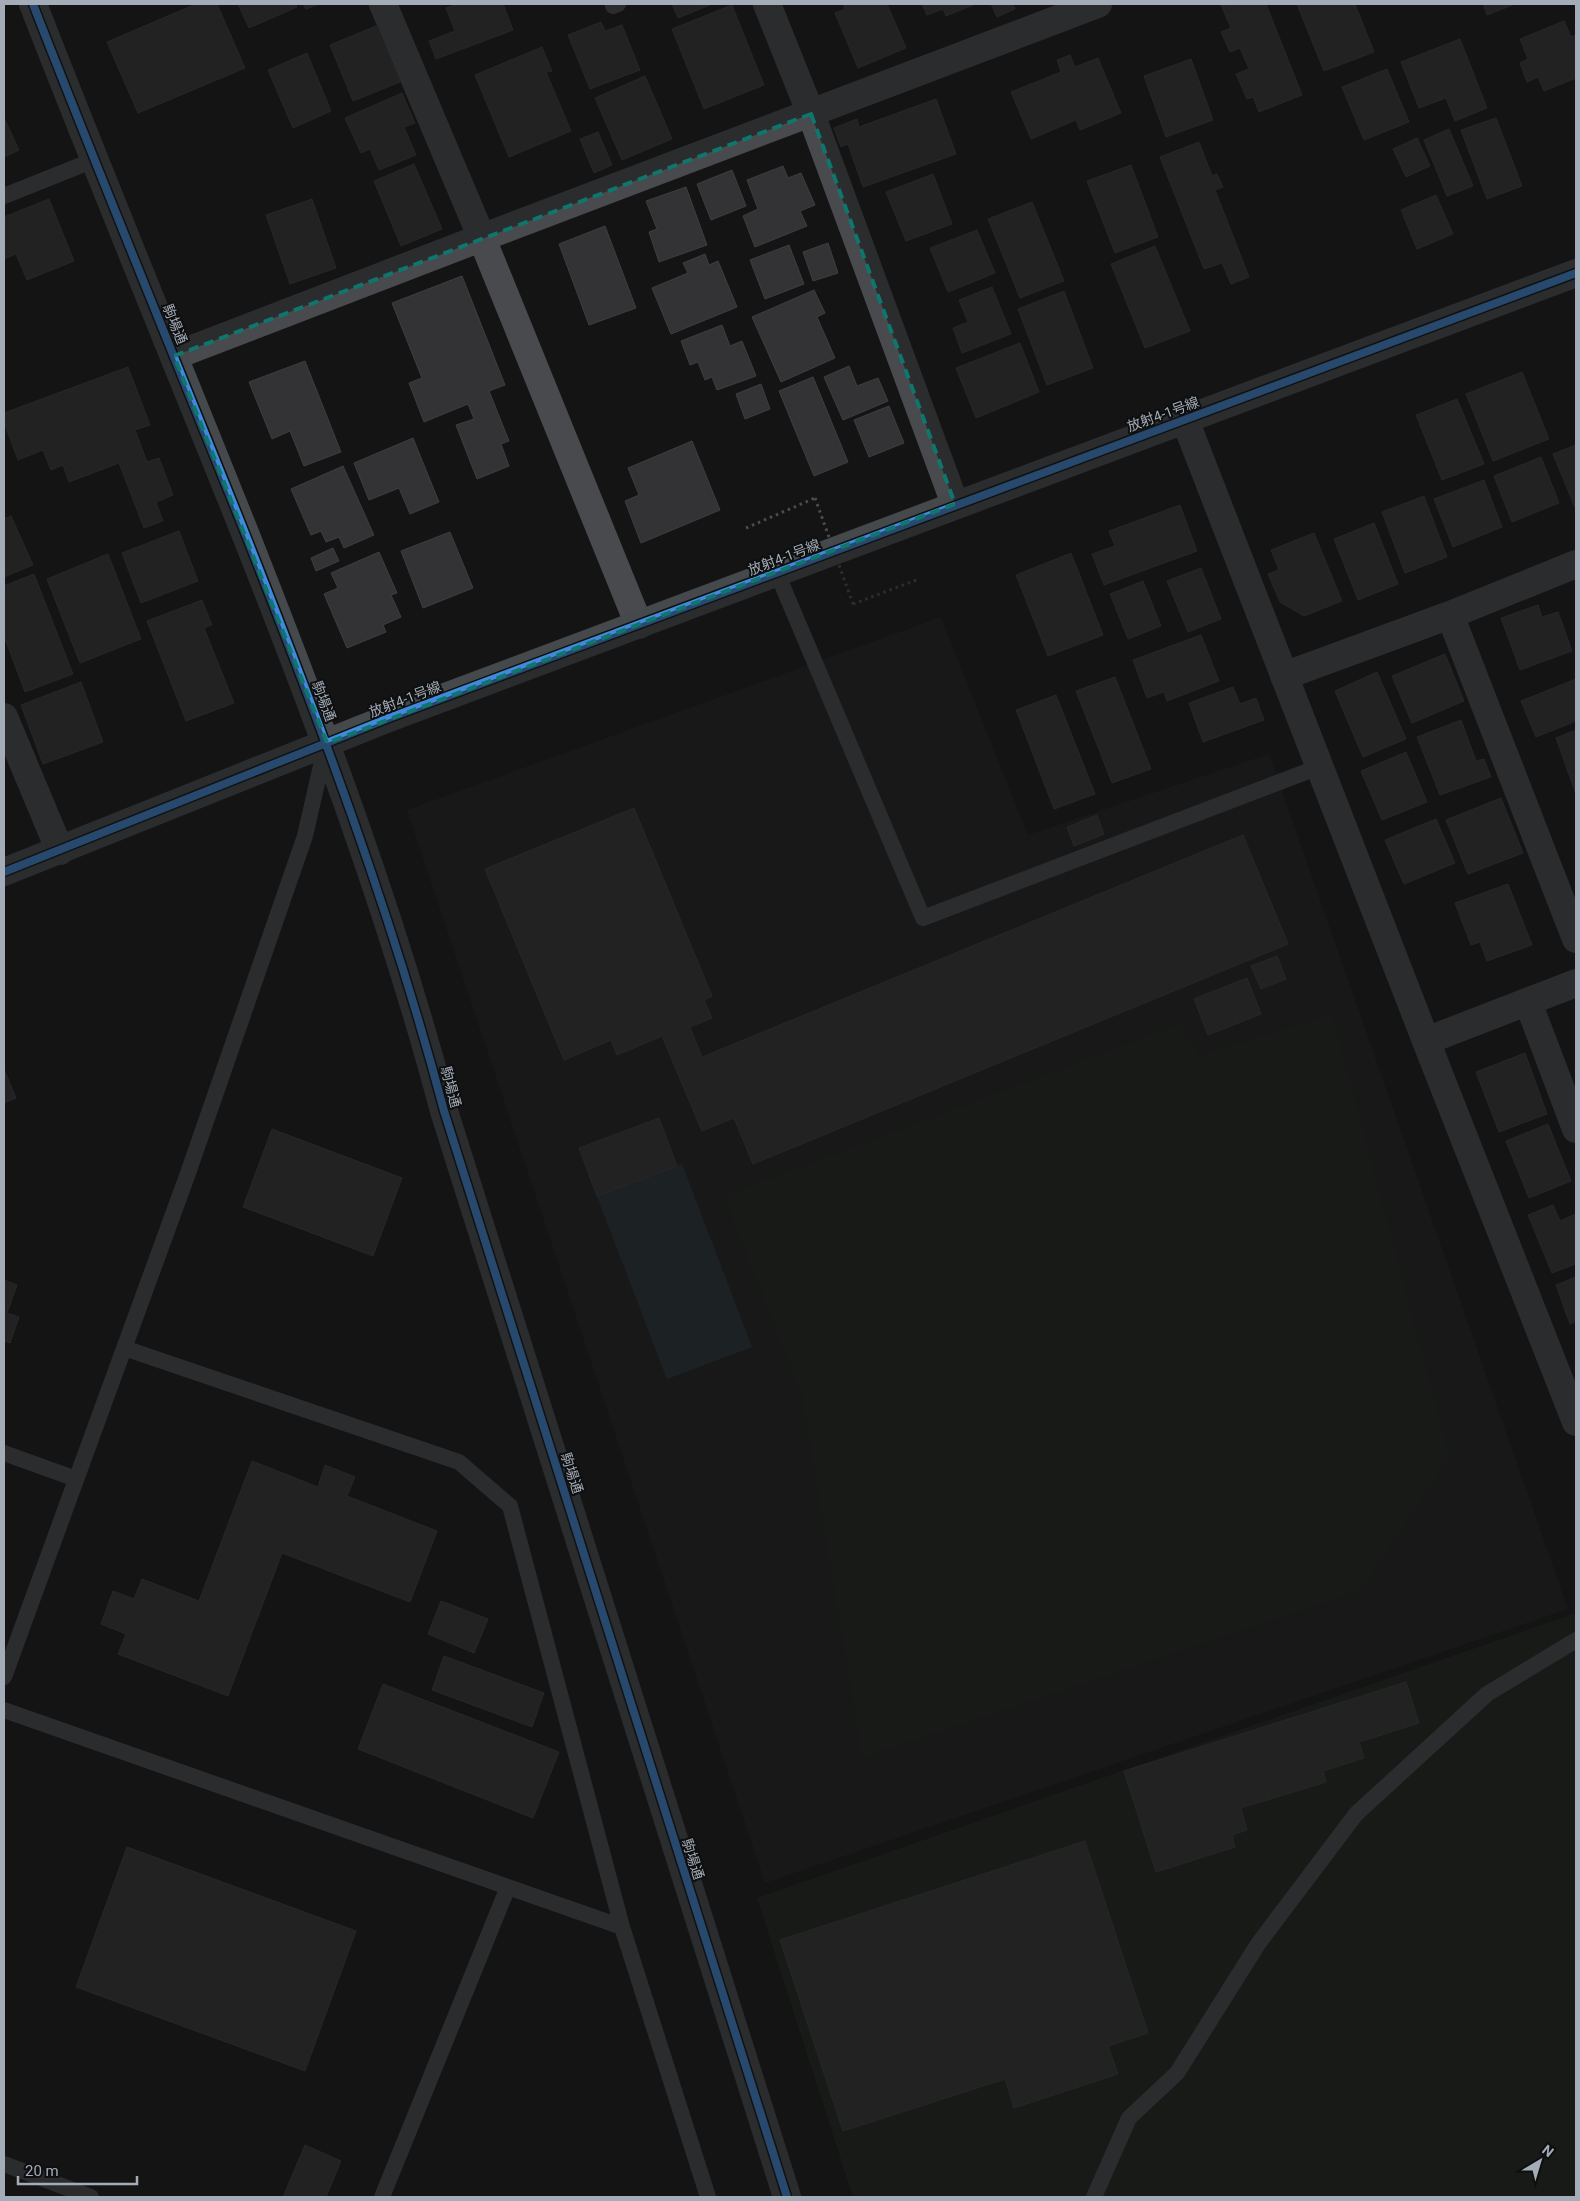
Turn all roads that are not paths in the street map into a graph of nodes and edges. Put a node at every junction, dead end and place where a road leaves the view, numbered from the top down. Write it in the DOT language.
graph roads {
  1 [pos="33,4"];
  2 [pos="383,4"];
  3 [pos="767,4"];
  4 [pos="1098,4"];
  5 [pos="810,114"];
  6 [pos="94,160"];
  7 [pos="4,196"];
  8 [pos="481,236"];
  9 [pos="1576,272"];
  10 [pos="174,356"];
  11 [pos="1184,420"];
  12 [pos="955,504"];
  13 [pos="1576,564"];
  14 [pos="777,573"];
  15 [pos="1450,615"];
  16 [pos="638,625"];
  17 [pos="1284,676"];
  18 [pos="4,717"];
  19 [pos="327,743"];
  20 [pos="1319,767"];
  21 [pos="60,851"];
  22 [pos="4,872"];
  23 [pos="1576,940"];
  24 [pos="1576,984"];
  25 [pos="1528,1002"];
  26 [pos="1426,1041"];
  27 [pos="1576,1129"];
  28 [pos="124,1348"];
  29 [pos="1576,1422"];
  30 [pos="4,1453"];
  31 [pos="76,1479"];
  32 [pos="1576,1640"];
  33 [pos="4,1676"];
  34 [pos="4,1710"];
  35 [pos="508,1887"];
  36 [pos="622,1927"];
  37 [pos="4,2164"];
  38 [pos="91,2197"];
  39 [pos="382,2197"];
  40 [pos="708,2197"];
  41 [pos="787,2197"];
  42 [pos="1094,2197"];
  1 -- 6 [label="street, 駒場通"];
  2 -- 8 [label="street"];
  3 -- 5 [label="street"];
  4 -- 5 [label="street"];
  5 -- 8 [label="street"];
  5 -- 12 [label="street"];
  6 -- 7 [label="lane"];
  6 -- 10 [label="street, 駒場通"];
  8 -- 10 [label="street"];
  8 -- 16 [label="street"];
  9 -- 11 [label="street, 放射4-1号線"];
  10 -- 19 [label="street, 駒場通"];
  11 -- 12 [label="street, 放射4-1号線"];
  11 -- 17 [label="street"];
  12 -- 14 [label="street, 放射4-1号線"];
  13 -- 15 [label="street"];
  14 -- 16 [label="street, 放射4-1号線"];
  14 -- 20 [label="lane"];
  15 -- 17 [label="street"];
  15 -- 23 [label="street"];
  16 -- 19 [label="street, 放射4-1号線"];
  17 -- 20 [label="street"];
  18 -- 21 [label="street"];
  19 -- 21 [label="street, 放射4-1号線"];
  19 -- 28 [label="lane"];
  19 -- 41 [label="street, 駒場通"];
  20 -- 26 [label="street"];
  21 -- 22 [label="street, 放射4-1号線"];
  24 -- 25 [label="street"];
  25 -- 26 [label="street"];
  25 -- 27 [label="street"];
  26 -- 29 [label="street"];
  28 -- 31 [label="lane"];
  28 -- 36 [label="lane"];
  30 -- 31 [label="lane"];
  31 -- 33 [label="lane"];
  32 -- 42 [label="lane"];
  34 -- 35 [label="lane"];
  35 -- 36 [label="lane"];
  35 -- 39 [label="lane"];
  36 -- 40 [label="lane"];
  37 -- 38 [label="lane"];
}
